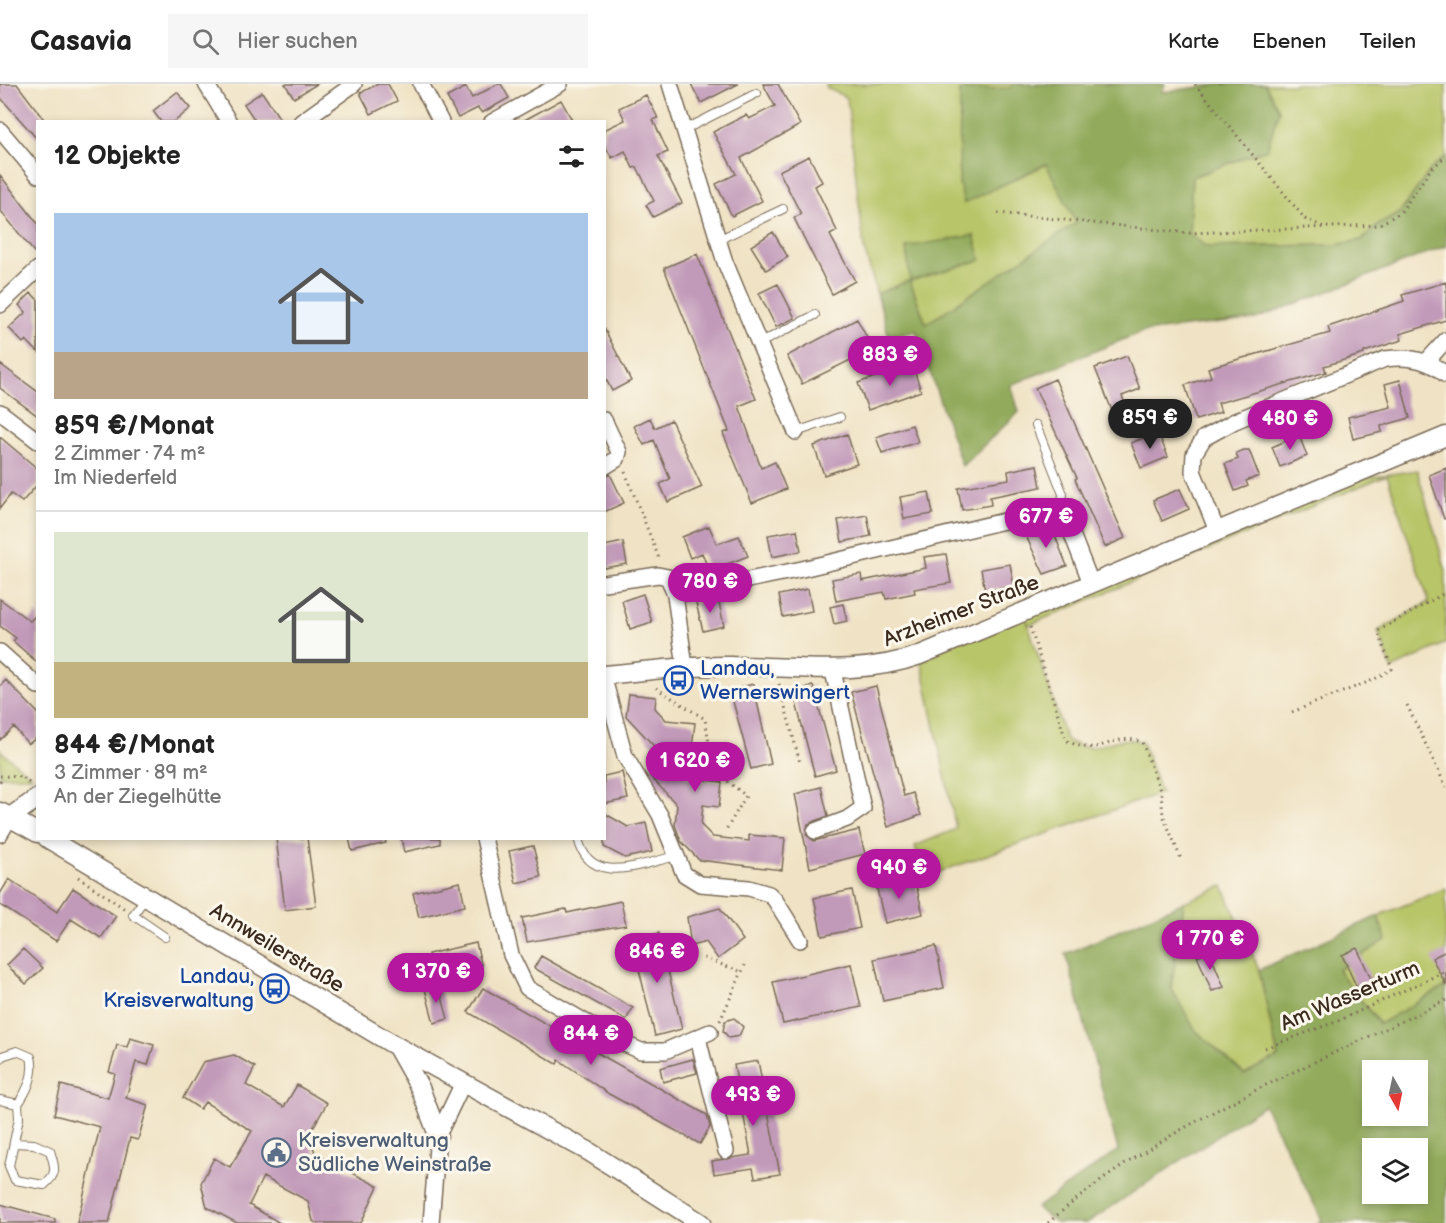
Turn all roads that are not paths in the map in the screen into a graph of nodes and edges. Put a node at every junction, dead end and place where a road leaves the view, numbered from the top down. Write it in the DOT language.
graph roads {
  1 [pos="206,84"];
  2 [pos="354,84"];
  3 [pos="421,84"];
  4 [pos="560,84"];
  5 [pos="670,84"];
  6 [pos="757,93"];
  7 [pos="228,120"];
  8 [pos="304,120"];
  9 [pos="440,120"];
  10 [pos="496,120"];
  11 [pos="0,130"];
  12 [pos="684,130"];
  13 [pos="36,173"];
  14 [pos="783,209"];
  15 [pos="718,240"];
  16 [pos="36,271"];
  17 [pos="0,305"];
  18 [pos="815,315"];
  19 [pos="1446,339"];
  20 [pos="758,344"];
  21 [pos="1426,362"];
  22 [pos="1446,375"];
  23 [pos="0,412"];
  24 [pos="840,417"];
  25 [pos="606,424"];
  26 [pos="1036,425"];
  27 [pos="796,432"];
  28 [pos="1446,436"];
  29 [pos="36,439"];
  30 [pos="606,466"];
  31 [pos="1061,509"];
  32 [pos="1217,531"];
  33 [pos="606,583"];
  34 [pos="1091,583"];
  35 [pos="675,595"];
  36 [pos="0,652"];
  37 [pos="685,667"];
  38 [pos="833,671"];
  39 [pos="606,677"];
  40 [pos="36,684"];
  41 [pos="606,685"];
  42 [pos="36,794"];
  43 [pos="5,814"];
  44 [pos="815,831"];
  45 [pos="36,832"];
  46 [pos="0,834"];
  47 [pos="484,840"];
  48 [pos="578,840"];
  49 [pos="62,844"];
  50 [pos="676,856"];
  51 [pos="146,897"];
  52 [pos="165,938"];
  53 [pos="800,940"];
  54 [pos="396,1046"];
  55 [pos="0,1059"];
  56 [pos="464,1083"];
  57 [pos="0,1100"];
  58 [pos="18,1104"];
  59 [pos="438,1135"];
  60 [pos="14,1143"];
  61 [pos="726,1151"];
  62 [pos="431,1223"];
  63 [pos="701,1223"];
  1 -- 7 [label="street"];
  2 -- 8 [label="street"];
  3 -- 9 [label="street"];
  4 -- 10 [label="street"];
  5 -- 12 [label="street"];
  6 -- 12 [label="lane"];
  11 -- 13 [label="street"];
  12 -- 15 [label="street"];
  14 -- 15 [label="lane"];
  15 -- 20 [label="street"];
  16 -- 17 [label="street"];
  18 -- 20 [label="lane"];
  19 -- 21 [label="street"];
  20 -- 27 [label="street"];
  21 -- 22 [label="street"];
  21 -- 32 [label="street"];
  23 -- 29 [label="street"];
  24 -- 27 [label="lane"];
  25 -- 30 [label="street"];
  26 -- 31 [label="lane"];
  28 -- 32 [label="street, Arzheimer Straße"];
  31 -- 34 [label="street"];
  31 -- 35 [label="street"];
  32 -- 34 [label="street, Arzheimer Straße"];
  33 -- 35 [label="street"];
  34 -- 38 [label="street, Arzheimer Straße"];
  35 -- 37 [label="street"];
  36 -- 40 [label="street"];
  37 -- 38 [label="street, Arzheimer Straße"];
  37 -- 39 [label="street, Arzheimer Straße"];
  38 -- 44 [label="street"];
  41 -- 50 [label="street"];
  42 -- 43 [label="street"];
  43 -- 45 [label="street"];
  43 -- 46 [label="street"];
  47 -- 61 [label="street"];
  48 -- 50 [label="lane"];
  49 -- 51 [label="street, Annweilerstraße"];
  50 -- 53 [label="street"];
  51 -- 52 [label="lane"];
  51 -- 54 [label="street, Annweilerstraße"];
  54 -- 56 [label="street, Annweilerstraße"];
  54 -- 59 [label="street"];
  55 -- 58 [label="lane"];
  56 -- 59 [label="street"];
  56 -- 63 [label="street, Annweilerstraße"];
  57 -- 58 [label="lane"];
  58 -- 60 [label="lane"];
  59 -- 62 [label="street"];
  60 -- 60 [label="lane"];
}
